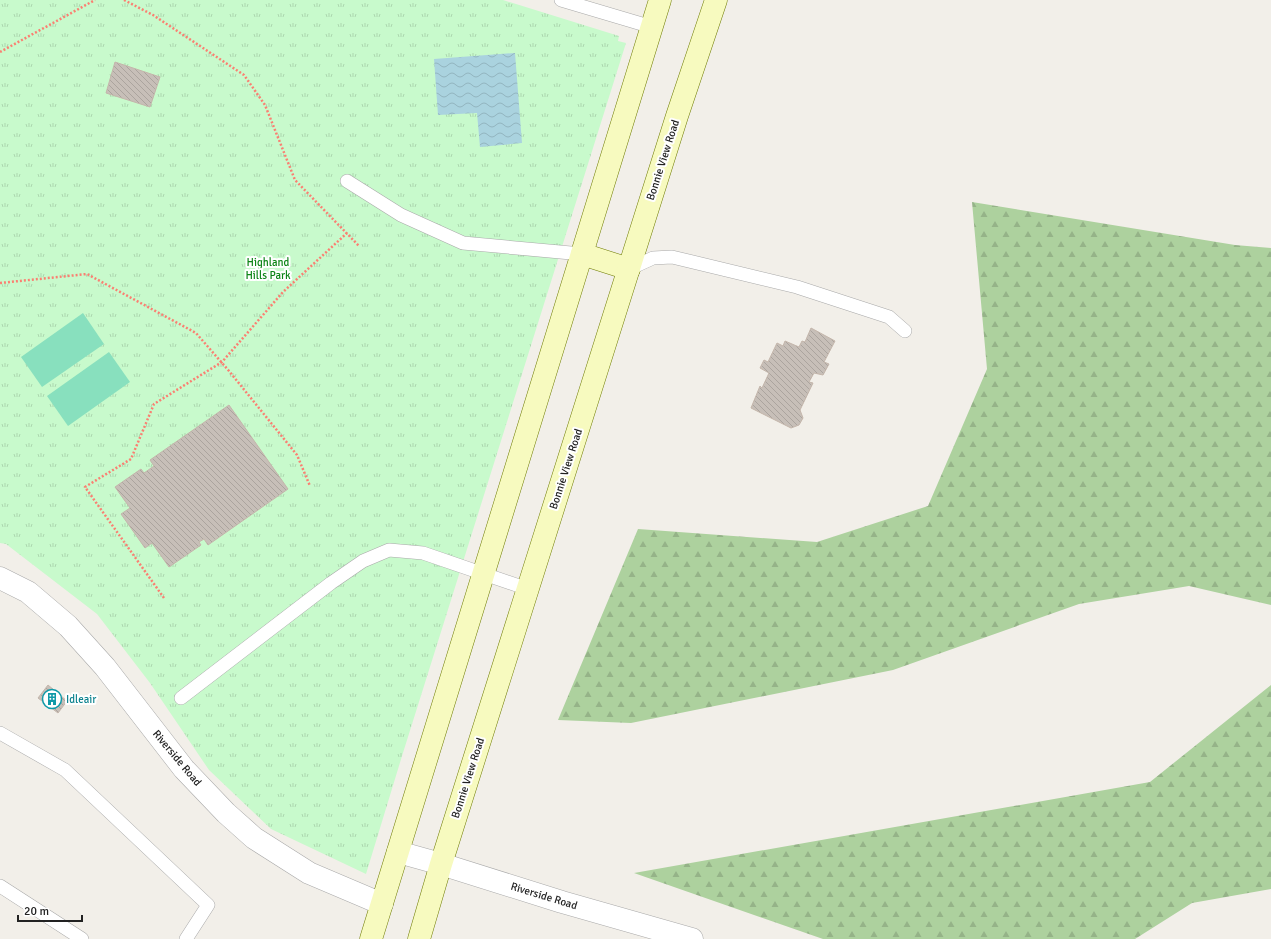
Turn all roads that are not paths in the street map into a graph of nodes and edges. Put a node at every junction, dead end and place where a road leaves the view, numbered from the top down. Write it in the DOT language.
graph roads {
  1 [pos="561,0"];
  2 [pos="660,0"];
  3 [pos="716,0"];
  4 [pos="652,27"];
  5 [pos="347,180"];
  6 [pos="582,254"];
  7 [pos="629,269"];
  8 [pos="905,331"];
  9 [pos="483,574"];
  10 [pos="0,578"];
  11 [pos="528,589"];
  12 [pos="181,698"];
  13 [pos="0,733"];
  14 [pos="398,852"];
  15 [pos="441,864"];
  16 [pos="0,886"];
  17 [pos="382,904"];
  18 [pos="82,939"];
  19 [pos="186,939"];
  20 [pos="371,939"];
  21 [pos="419,939"];
  22 [pos="692,939"];
  1 -- 4 [label="lane"];
  2 -- 4 [label="main road"];
  3 -- 7 [label="main road, Bonnie View Road"];
  4 -- 6 [label="main road"];
  5 -- 6 [label="lane"];
  6 -- 7 [label="main road"];
  6 -- 9 [label="main road"];
  7 -- 8 [label="lane"];
  7 -- 11 [label="main road, Bonnie View Road"];
  9 -- 11 [label="lane"];
  9 -- 12 [label="lane"];
  9 -- 14 [label="main road"];
  10 -- 17 [label="street, Riverside Road"];
  11 -- 15 [label="main road, Bonnie View Road"];
  13 -- 19 [label="lane"];
  14 -- 15 [label="street, Riverside Road"];
  14 -- 17 [label="main road"];
  15 -- 21 [label="main road, Bonnie View Road"];
  15 -- 22 [label="street, Riverside Road"];
  16 -- 18 [label="lane"];
  17 -- 20 [label="main road"];
}
